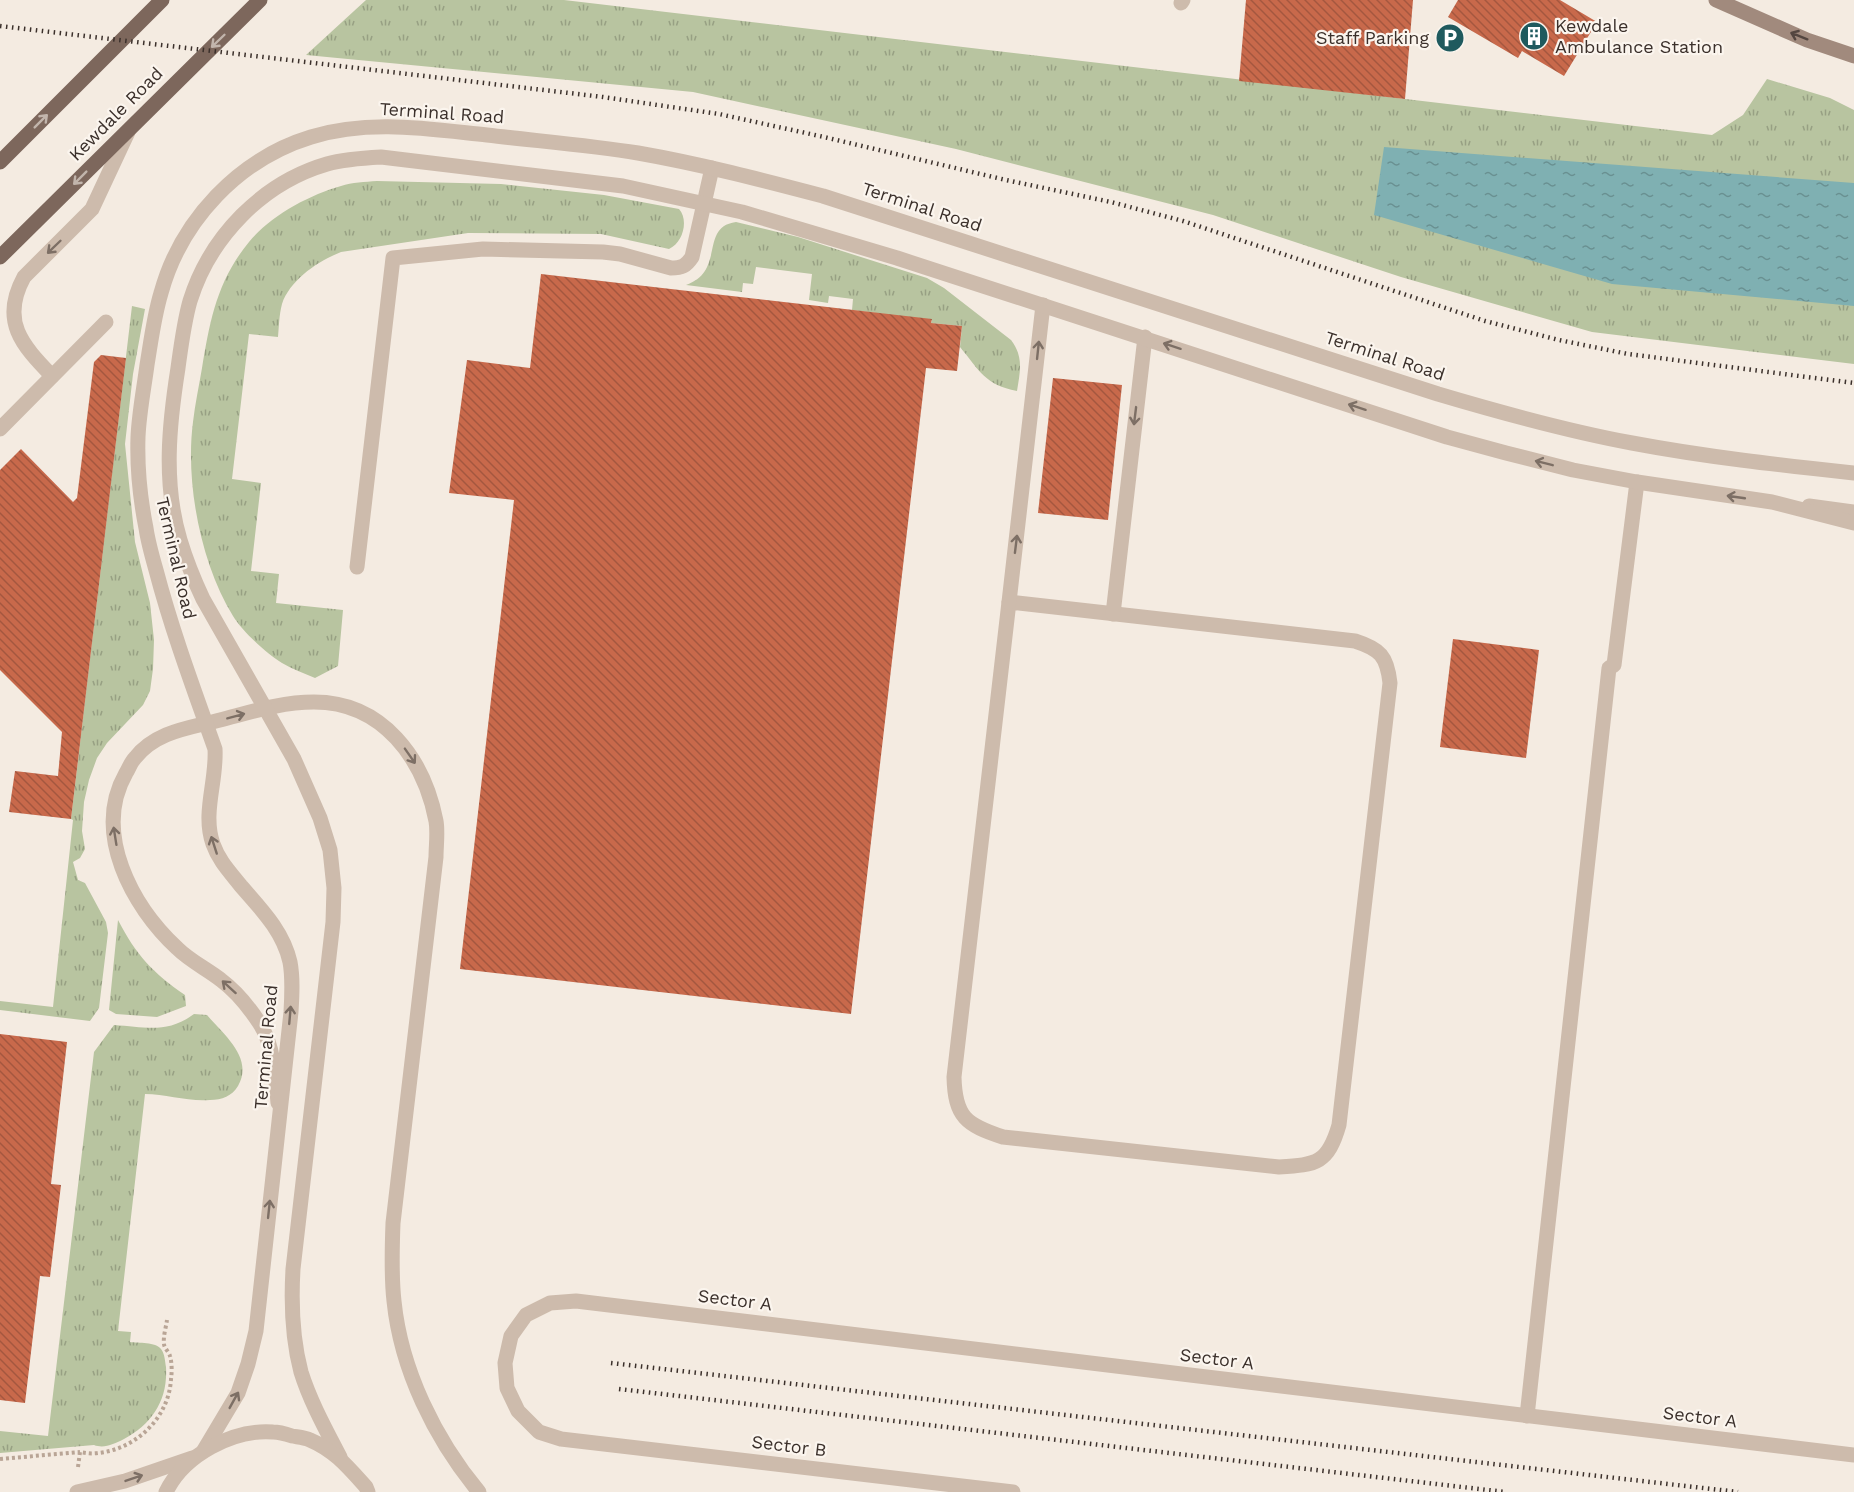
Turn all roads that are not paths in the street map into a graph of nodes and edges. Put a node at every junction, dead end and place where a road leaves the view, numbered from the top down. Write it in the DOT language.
graph roads {
  1 [pos="162,0"];
  2 [pos="260,0"];
  3 [pos="1716,0"];
  4 [pos="1854,56"];
  5 [pos="129,129"];
  6 [pos="0,162"];
  7 [pos="712,168"];
  8 [pos="704,204"];
  9 [pos="0,257"];
  10 [pos="1043,305"];
  11 [pos="106,322"];
  12 [pos="1145,338"];
  13 [pos="52,376"];
  14 [pos="0,429"];
  15 [pos="1854,473"];
  16 [pos="1637,482"];
  17 [pos="1772,502"];
  18 [pos="1854,512"];
  19 [pos="1854,523"];
  20 [pos="357,567"];
  21 [pos="1009,602"];
  22 [pos="1113,614"];
  23 [pos="265,708"];
  24 [pos="206,724"];
  25 [pos="279,1114"];
  26 [pos="1527,1416"];
  27 [pos="561,1439"];
  28 [pos="199,1454"];
  29 [pos="1854,1455"];
  30 [pos="340,1457"];
  31 [pos="77,1492"];
  32 [pos="166,1492"];
  33 [pos="368,1492"];
  34 [pos="480,1492"];
  35 [pos="1013,1492"];
  6 -- 1 [label="main road, one-way"];
  2 -- 5 [label="main road, Kewdale Road, one-way"];
  4 -- 3 [label="main road, one-way"];
  5 -- 9 [label="main road, Kewdale Road, one-way"];
  5 -- 13 [label="street, one-way"];
  7 -- 8 [label="street"];
  7 -- 15 [label="street, Terminal Road"];
  7 -- 24 [label="street, Terminal Road"];
  8 -- 10 [label="street"];
  8 -- 20 [label="street"];
  8 -- 23 [label="street"];
  10 -- 12 [label="street"];
  21 -- 10 [label="street, one-way"];
  11 -- 13 [label="street"];
  16 -- 12 [label="street, one-way"];
  12 -- 22 [label="street, one-way"];
  13 -- 14 [label="street"];
  17 -- 16 [label="street, one-way"];
  16 -- 26 [label="street"];
  17 -- 18 [label="street"];
  17 -- 19 [label="street"];
  21 -- 22 [label="street"];
  21 -- 22 [label="street"];
  24 -- 23 [label="street, one-way"];
  23 -- 30 [label="street"];
  23 -- 34 [label="street, one-way"];
  25 -- 24 [label="street, Terminal Road, one-way"];
  25 -- 24 [label="street, one-way"];
  28 -- 25 [label="street, Terminal Road, one-way"];
  26 -- 27 [label="street, Sector A"];
  26 -- 29 [label="street, Sector A"];
  27 -- 35 [label="street, Sector B"];
  28 -- 30 [label="street"];
  31 -- 28 [label="street, one-way"];
  28 -- 32 [label="street, Terminal Road"];
  30 -- 33 [label="street"];
}
